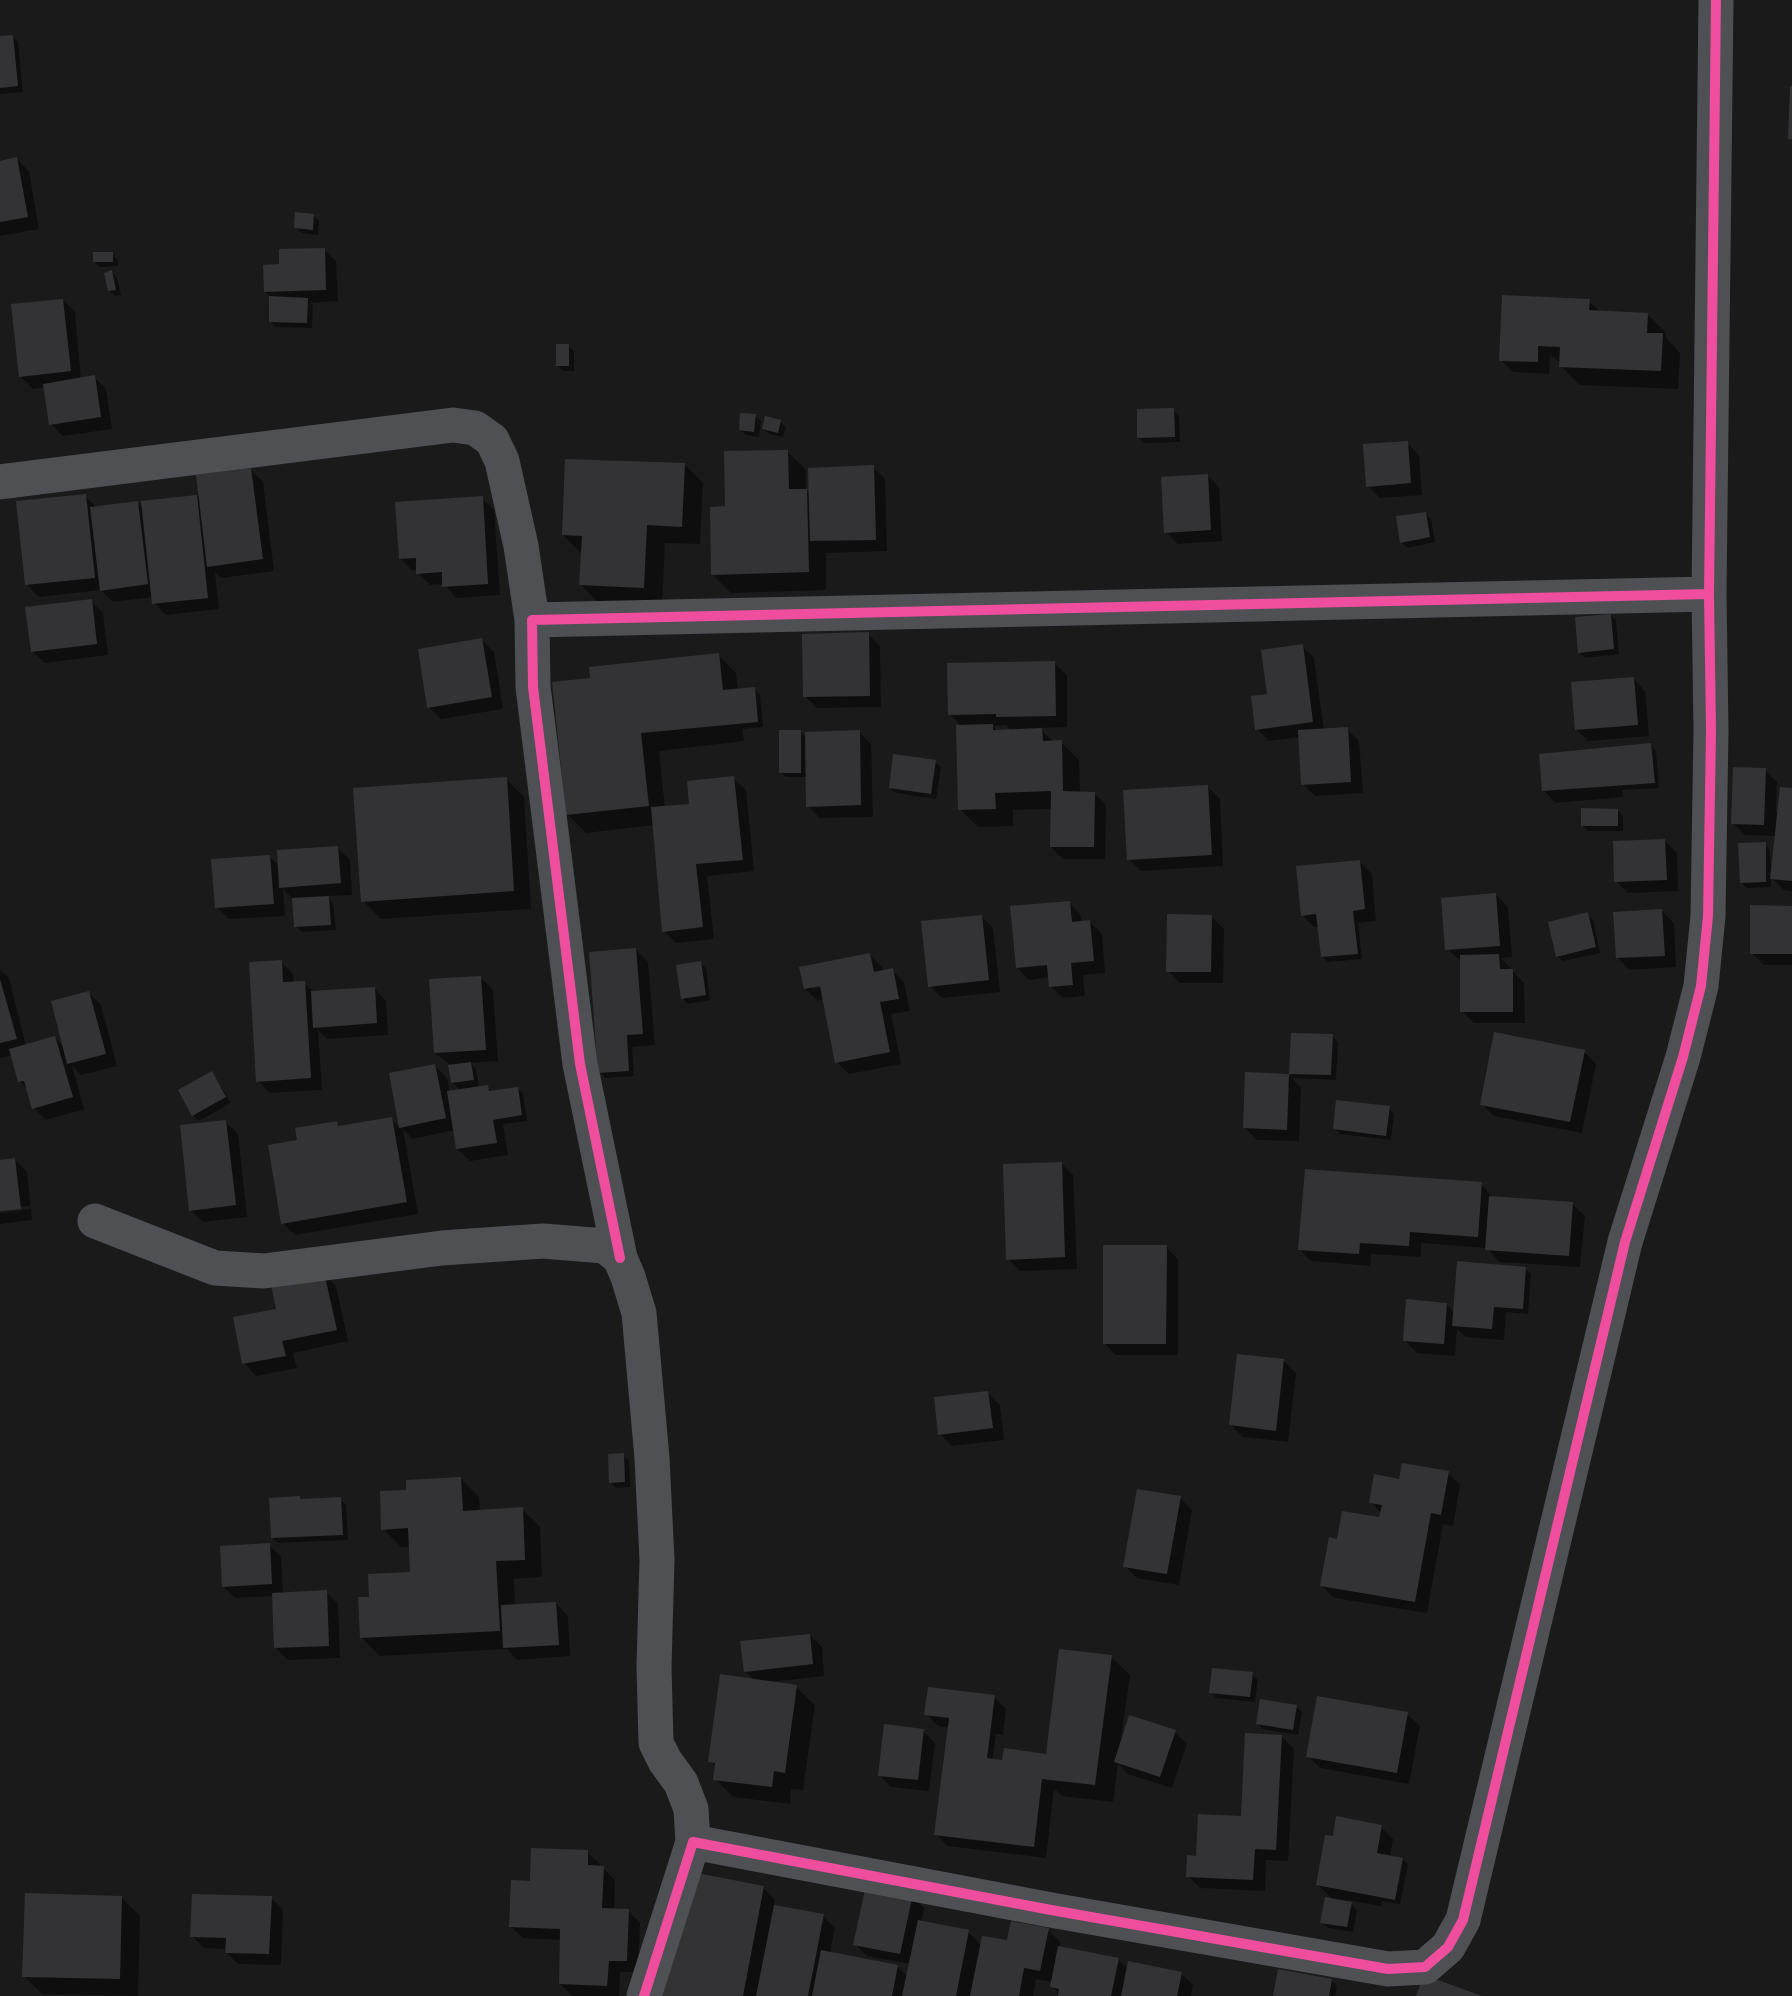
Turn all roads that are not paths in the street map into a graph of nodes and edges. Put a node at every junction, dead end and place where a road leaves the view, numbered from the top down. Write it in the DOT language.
graph roads {
  1 [pos="1716,0"];
  2 [pos="0,482"];
  3 [pos="1709,594"];
  4 [pos="532,620"];
  5 [pos="95,1221"];
  6 [pos="620,1258"];
  7 [pos="692,1842"];
  8 [pos="644,1996"];
  1 -- 3 [label="street"];
  2 -- 4 [label="street"];
  3 -- 4 [label="street"];
  3 -- 7 [label="street"];
  4 -- 6 [label="street"];
  5 -- 6 [label="street"];
  6 -- 7 [label="street"];
  7 -- 8 [label="street"];
}
